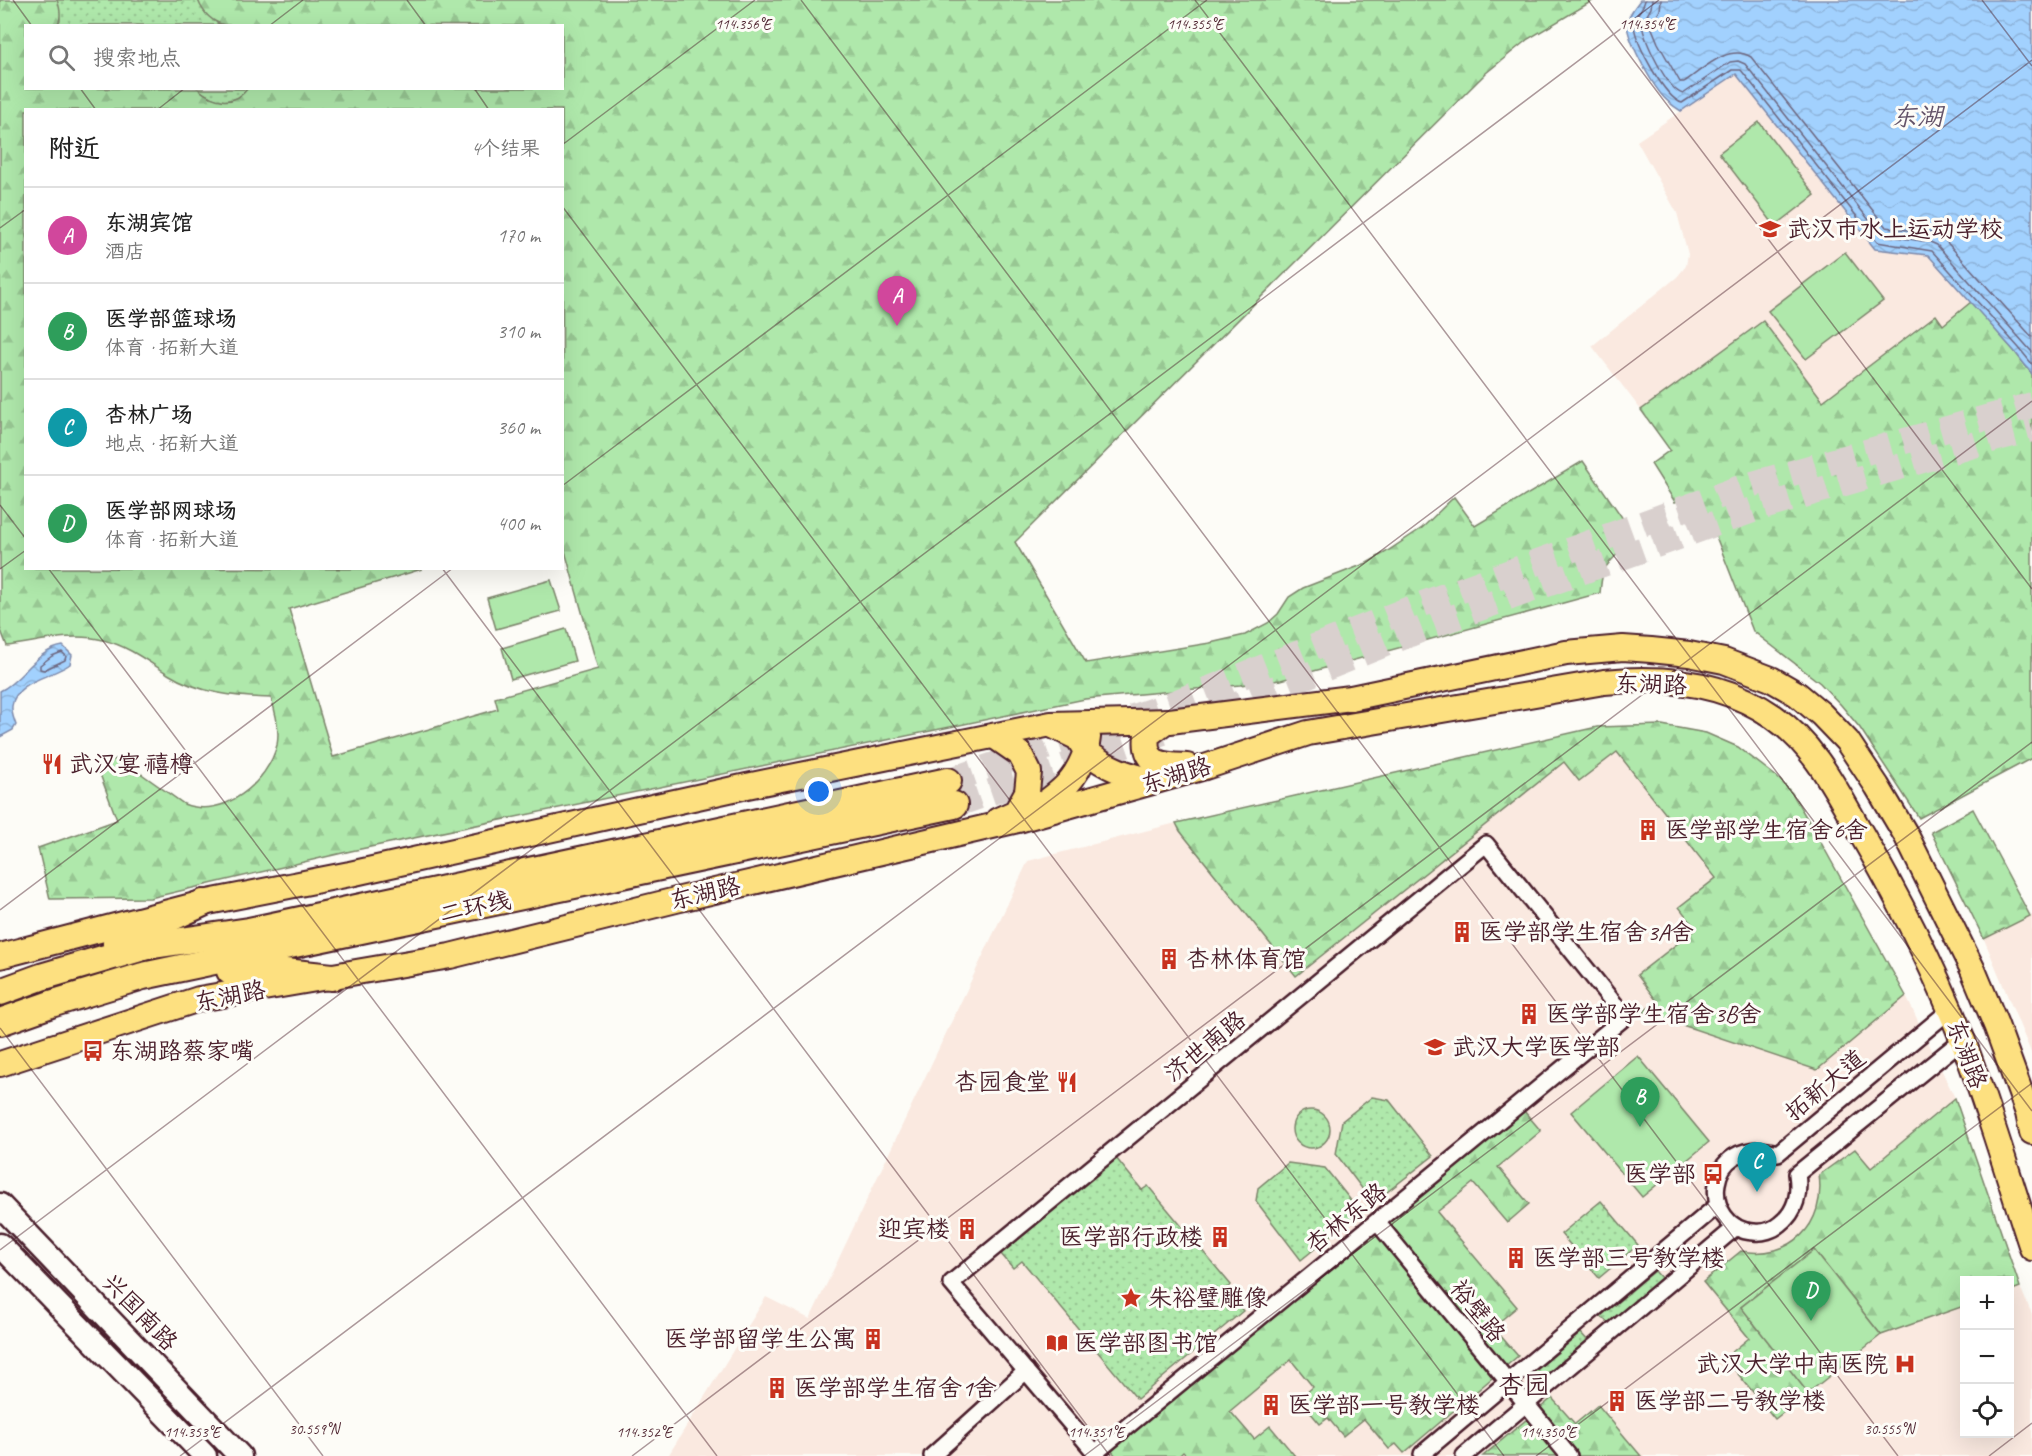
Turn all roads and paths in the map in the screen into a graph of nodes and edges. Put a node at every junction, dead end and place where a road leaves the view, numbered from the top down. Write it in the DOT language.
graph roads {
  1 [pos="1166,721"];
  2 [pos="1102,723"];
  3 [pos="1050,724"];
  4 [pos="994,736"];
  5 [pos="1086,751"];
  6 [pos="1205,767"];
  7 [pos="1155,781"];
  8 [pos="1022,819"];
  9 [pos="971,831"];
  10 [pos="1486,844"];
  11 [pos="203,903"];
  12 [pos="0,956"];
  13 [pos="143,976"];
  14 [pos="41,977"];
  15 [pos="332,977"];
  16 [pos="0,992"];
  17 [pos="1950,1010"];
  18 [pos="0,1022"];
  19 [pos="1962,1040"];
  20 [pos="0,1064"];
  21 [pos="2031,1121"];
  22 [pos="1718,1205"];
  23 [pos="0,1206"];
  24 [pos="1377,1222"];
  25 [pos="1736,1227"];
  26 [pos="2031,1239"];
  27 [pos="0,1245"];
  28 [pos="1026,1371"];
  29 [pos="1507,1382"];
  30 [pos="1526,1404"];
  31 [pos="1096,1455"];
  32 [pos="205,1456"];
  33 [pos="240,1456"];
  34 [pos="932,1456"];
  35 [pos="1424,1456"];
  36 [pos="1464,1456"];
  37 [pos="1569,1456"];
  1 -- 2 [label="main road, 东湖路"];
  1 -- 6 [label="main road"];
  1 -- 21 [label="main road, 东湖路"];
  2 -- 3 [label="main road, 东湖路"];
  2 -- 5 [label="main road"];
  3 -- 4 [label="main road, 东湖路"];
  3 -- 5 [label="main road"];
  4 -- 9 [label="main road"];
  4 -- 11 [label="main road, 东湖路"];
  5 -- 7 [label="main road"];
  5 -- 8 [label="main road"];
  6 -- 7 [label="main road, 东湖路"];
  6 -- 17 [label="main road, 东湖路"];
  7 -- 8 [label="main road, 东湖路"];
  8 -- 9 [label="main road, 东湖路"];
  9 -- 15 [label="main road, 东湖路"];
  10 -- 24 [label="street, 杏林东路"];
  10 -- 28 [label="street, 济世南路"];
  11 -- 12 [label="main road, 东湖路"];
  11 -- 14 [label="highway"];
  13 -- 14 [label="highway, 二环线"];
  13 -- 15 [label="highway"];
  13 -- 18 [label="highway, 二环线"];
  14 -- 16 [label="highway, 二环线"];
  15 -- 20 [label="main road, 东湖路"];
  17 -- 19 [label="main road, 东湖路"];
  17 -- 22 [label="street, 拓新大道"];
  19 -- 25 [label="street"];
  19 -- 26 [label="main road, 东湖路"];
  22 -- 25 [label="street"];
  22 -- 29 [label="street"];
  23 -- 33 [label="main road, 兴国南路"];
  24 -- 29 [label="street, 裕壁路"];
  24 -- 31 [label="street, 杏林东路"];
  25 -- 30 [label="street"];
  27 -- 32 [label="main road"];
  28 -- 31 [label="street"];
  28 -- 34 [label="street"];
  29 -- 30 [label="street, 裕壁路"];
  29 -- 35 [label="street"];
  30 -- 36 [label="street"];
  30 -- 37 [label="street, 裕壁路"];
}
